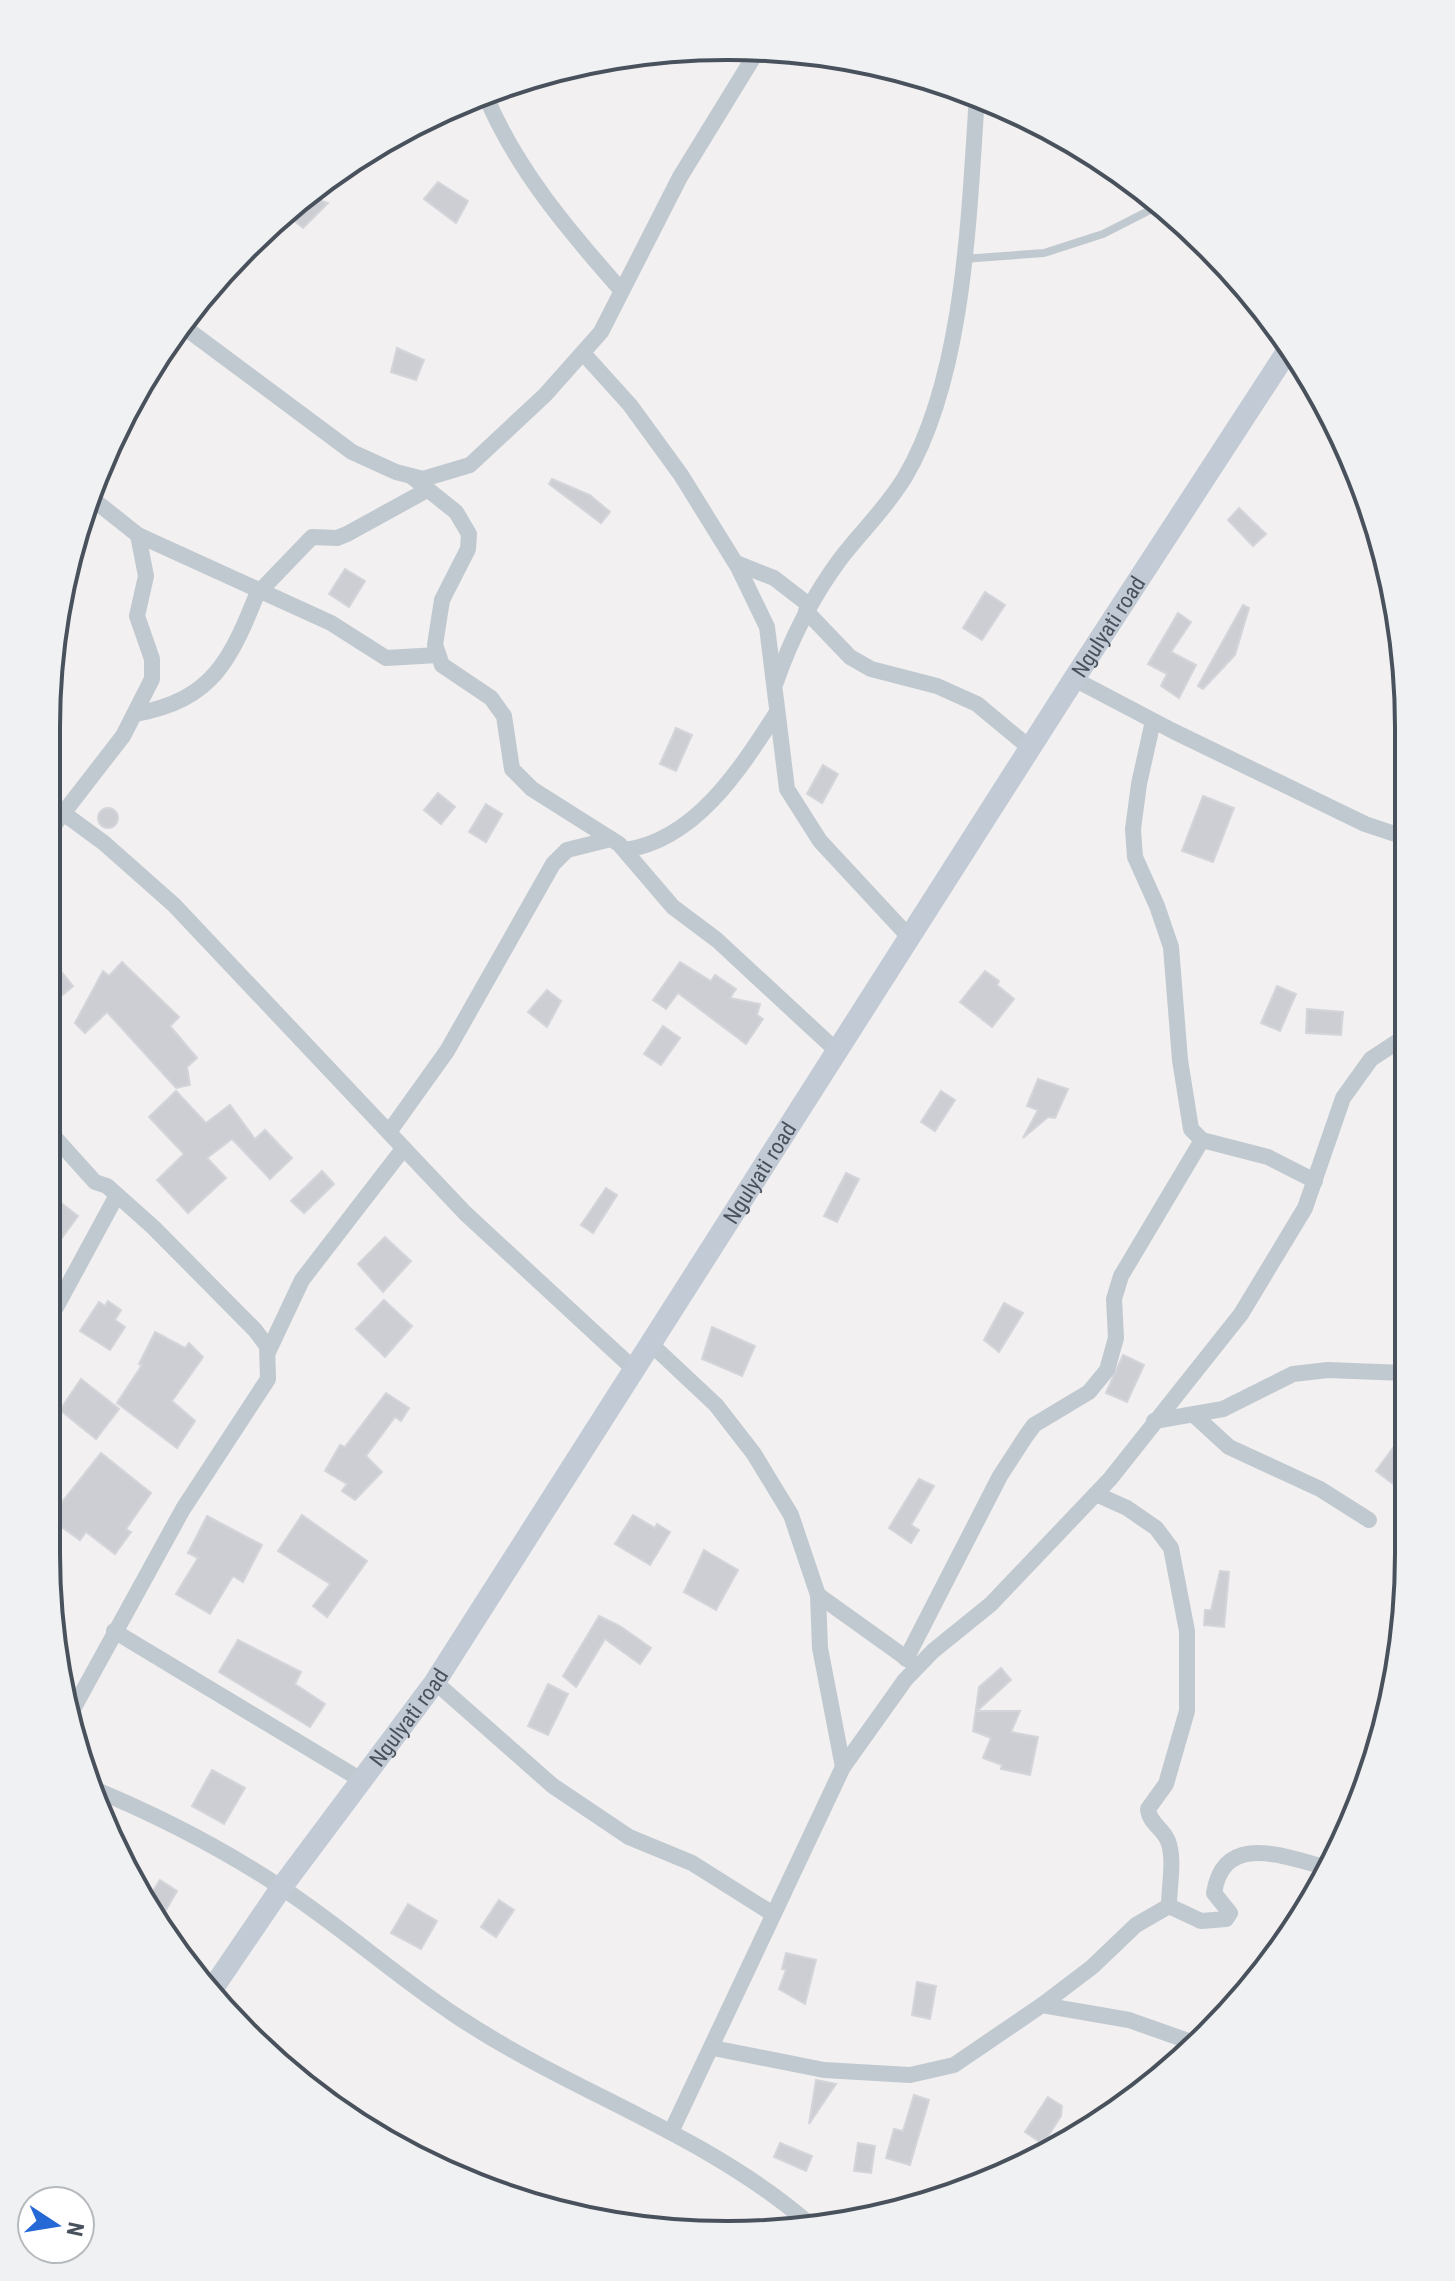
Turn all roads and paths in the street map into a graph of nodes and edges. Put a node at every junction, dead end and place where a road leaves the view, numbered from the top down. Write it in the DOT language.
graph roads {
  1 [pos="752,61"];
  2 [pos="489,104"];
  3 [pos="976,108"];
  4 [pos="1149,211"];
  5 [pos="963,259"];
  6 [pos="621,290"];
  7 [pos="190,332"];
  8 [pos="583,353"];
  9 [pos="1283,357"];
  10 [pos="411,476"];
  11 [pos="427,490"];
  12 [pos="99,504"];
  13 [pos="138,535"];
  14 [pos="736,563"];
  15 [pos="260,590"];
  16 [pos="807,608"];
  17 [pos="438,655"];
  18 [pos="1074,679"];
  19 [pos="774,688"];
  20 [pos="777,712"];
  21 [pos="135,714"];
  22 [pos="1153,721"];
  23 [pos="1030,748"];
  24 [pos="60,804"];
  25 [pos="60,810"];
  26 [pos="1395,834"];
  27 [pos="611,839"];
  28 [pos="625,850"];
  29 [pos="911,939"];
  30 [pos="1395,1043"];
  31 [pos="839,1053"];
  32 [pos="389,1132"];
  33 [pos="1202,1140"];
  34 [pos="60,1143"];
  35 [pos="403,1149"];
  36 [pos="1315,1181"];
  37 [pos="117,1195"];
  38 [pos="60,1300"];
  39 [pos="652,1345"];
  40 [pos="268,1352"];
  41 [pos="636,1371"];
  42 [pos="1395,1373"];
  43 [pos="1194,1415"];
  44 [pos="1154,1421"];
  45 [pos="1096,1494"];
  46 [pos="1369,1520"];
  47 [pos="818,1595"];
  48 [pos="114,1631"];
  49 [pos="912,1663"];
  50 [pos="435,1682"];
  51 [pos="77,1701"];
  52 [pos="843,1767"];
  53 [pos="363,1781"];
  54 [pos="105,1795"];
  55 [pos="1317,1865"];
  56 [pos="281,1888"];
  57 [pos="1169,1906"];
  58 [pos="773,1914"];
  59 [pos="217,1983"];
  60 [pos="1042,2005"];
  61 [pos="1184,2039"];
  62 [pos="713,2048"];
  63 [pos="671,2132"];
  64 [pos="801,2217"];
  1 -- 6 [label="street"];
  2 -- 6 [label="street"];
  3 -- 5 [label="street"];
  4 -- 5 [label="lane"];
  5 -- 16 [label="street"];
  6 -- 8 [label="street"];
  7 -- 10 [label="street"];
  8 -- 10 [label="street"];
  8 -- 14 [label="street"];
  9 -- 18 [label="main road, Ngulyati road"];
  10 -- 11 [label="street"];
  11 -- 15 [label="street"];
  11 -- 17 [label="street"];
  12 -- 13 [label="street"];
  13 -- 15 [label="street"];
  13 -- 21 [label="street"];
  14 -- 16 [label="street"];
  14 -- 19 [label="street"];
  15 -- 17 [label="street"];
  15 -- 21 [label="street"];
  16 -- 19 [label="street"];
  16 -- 23 [label="street"];
  17 -- 27 [label="street"];
  18 -- 22 [label="street"];
  18 -- 23 [label="main road, Ngulyati road"];
  19 -- 20 [label="street"];
  20 -- 28 [label="street"];
  20 -- 29 [label="street"];
  21 -- 24 [label="street"];
  22 -- 26 [label="street"];
  22 -- 33 [label="street"];
  23 -- 29 [label="main road, Ngulyati road"];
  25 -- 32 [label="street"];
  27 -- 28 [label="street"];
  27 -- 32 [label="street"];
  28 -- 31 [label="street"];
  29 -- 31 [label="main road, Ngulyati road"];
  30 -- 36 [label="street"];
  31 -- 39 [label="main road, Ngulyati road"];
  32 -- 35 [label="street"];
  33 -- 36 [label="street"];
  33 -- 49 [label="street"];
  34 -- 37 [label="street"];
  35 -- 40 [label="street"];
  35 -- 41 [label="street"];
  36 -- 44 [label="street"];
  37 -- 38 [label="street"];
  37 -- 40 [label="street"];
  39 -- 41 [label="main road, Ngulyati road"];
  39 -- 47 [label="street"];
  40 -- 48 [label="street"];
  41 -- 50 [label="main road, Ngulyati road"];
  42 -- 43 [label="street"];
  43 -- 44 [label="street"];
  43 -- 46 [label="street"];
  44 -- 45 [label="street"];
  45 -- 49 [label="street"];
  45 -- 57 [label="street"];
  47 -- 49 [label="street"];
  47 -- 52 [label="street"];
  48 -- 51 [label="street"];
  48 -- 53 [label="street"];
  49 -- 52 [label="street"];
  50 -- 53 [label="main road, Ngulyati road"];
  50 -- 58 [label="street"];
  52 -- 58 [label="street"];
  53 -- 56 [label="main road, Ngulyati road"];
  54 -- 56 [label="street"];
  55 -- 57 [label="street"];
  56 -- 59 [label="main road, Ngulyati road"];
  56 -- 63 [label="street"];
  57 -- 60 [label="street"];
  58 -- 62 [label="street"];
  60 -- 61 [label="street"];
  60 -- 62 [label="street"];
  62 -- 63 [label="street"];
  63 -- 64 [label="street"];
}
